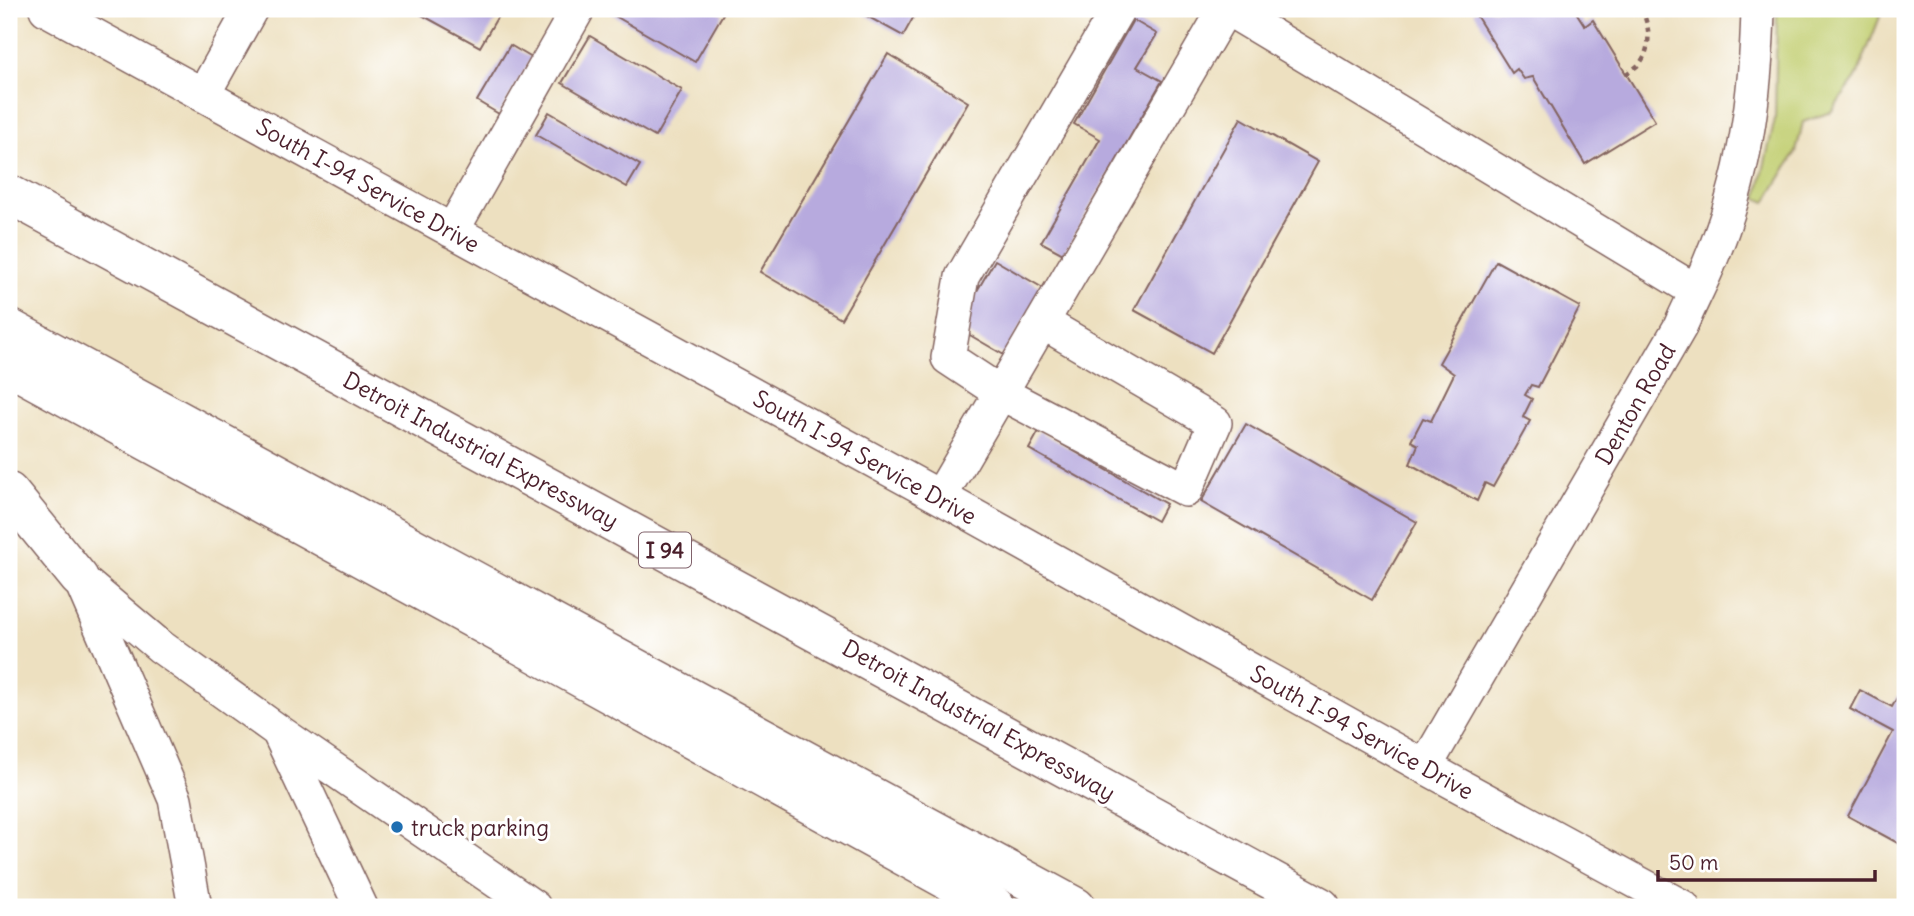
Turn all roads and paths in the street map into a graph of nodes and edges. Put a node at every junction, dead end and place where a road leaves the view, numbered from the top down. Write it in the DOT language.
graph roads {
  1 [pos="47,9"];
  2 [pos="251,9"];
  3 [pos="578,9"];
  4 [pos="1118,9"];
  5 [pos="1226,9"];
  6 [pos="1642,9"];
  7 [pos="1758,9"];
  8 [pos="1626,74"];
  9 [pos="204,95"];
  10 [pos="9,194"];
  11 [pos="452,231"];
  12 [pos="1696,291"];
  13 [pos="1042,322"];
  14 [pos="9,328"];
  15 [pos="9,366"];
  16 [pos="1001,393"];
  17 [pos="9,492"];
  18 [pos="940,497"];
  19 [pos="79,578"];
  20 [pos="278,731"];
  21 [pos="1425,767"];
  22 [pos="195,907"];
  23 [pos="361,907"];
  24 [pos="534,907"];
  25 [pos="996,907"];
  26 [pos="1076,907"];
  27 [pos="1321,907"];
  28 [pos="1683,907"];
  1 -- 9 [label="street, South I-94 Service Drive"];
  2 -- 9 [label="street"];
  3 -- 11 [label="street"];
  4 -- 16 [label="street"];
  5 -- 12 [label="street"];
  5 -- 13 [label="street"];
  6 -- 8 [label="path"];
  7 -- 12 [label="street, Denton Road"];
  9 -- 11 [label="street, South I-94 Service Drive"];
  10 -- 27 [label="highway, Detroit Industrial Expressway / I 94"];
  11 -- 18 [label="street, South I-94 Service Drive"];
  12 -- 21 [label="street, Denton Road"];
  13 -- 16 [label="street"];
  13 -- 16 [label="street"];
  14 -- 26 [label="highway"];
  15 -- 25 [label="highway"];
  16 -- 18 [label="street"];
  17 -- 19 [label="highway"];
  18 -- 21 [label="street, South I-94 Service Drive"];
  19 -- 20 [label="street"];
  19 -- 22 [label="street"];
  20 -- 23 [label="street"];
  20 -- 24 [label="street"];
  21 -- 28 [label="street, South I-94 Service Drive"];
}
